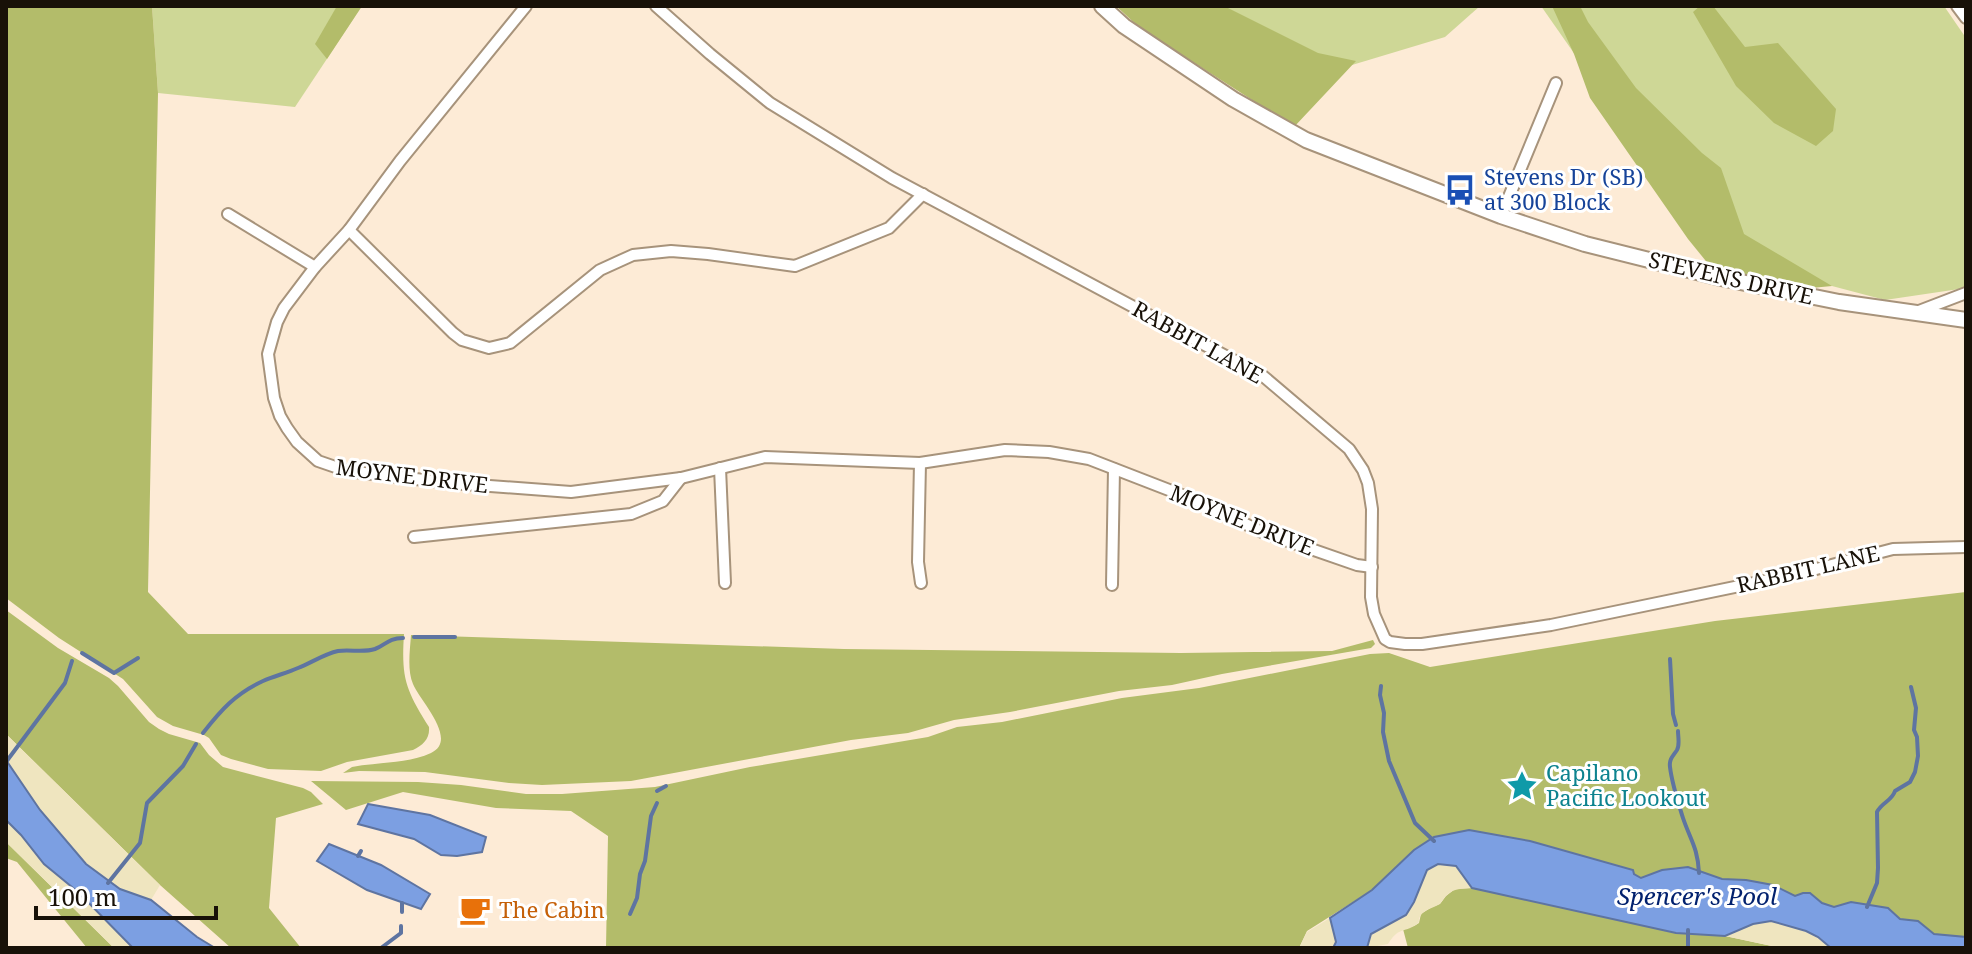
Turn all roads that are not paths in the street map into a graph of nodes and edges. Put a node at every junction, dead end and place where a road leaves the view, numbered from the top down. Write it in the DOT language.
graph roads {
  1 [pos="526,6"];
  2 [pos="656,6"];
  3 [pos="1102,6"];
  4 [pos="1957,6"];
  5 [pos="1966,18"];
  6 [pos="1556,83"];
  7 [pos="923,194"];
  8 [pos="228,214"];
  9 [pos="1501,216"];
  10 [pos="349,230"];
  11 [pos="315,267"];
  12 [pos="1966,293"];
  13 [pos="1915,313"];
  14 [pos="1966,320"];
  15 [pos="920,463"];
  16 [pos="720,468"];
  17 [pos="1114,469"];
  18 [pos="681,478"];
  19 [pos="414,537"];
  20 [pos="1966,547"];
  21 [pos="1372,567"];
  22 [pos="725,583"];
  23 [pos="921,583"];
  24 [pos="1112,585"];
  1 -- 10 [label="street, MOYNE DRIVE"];
  2 -- 7 [label="street, RABBIT LANE"];
  3 -- 9 [label="street, STEVENS DRIVE"];
  4 -- 5 [label="street"];
  6 -- 9 [label="street"];
  7 -- 10 [label="street"];
  7 -- 21 [label="street, RABBIT LANE"];
  8 -- 11 [label="street"];
  9 -- 13 [label="street, STEVENS DRIVE"];
  10 -- 11 [label="street, MOYNE DRIVE"];
  11 -- 18 [label="street, MOYNE DRIVE"];
  12 -- 13 [label="street"];
  13 -- 14 [label="street, STEVENS DRIVE"];
  15 -- 16 [label="street, MOYNE DRIVE"];
  15 -- 17 [label="street, MOYNE DRIVE"];
  15 -- 23 [label="street"];
  16 -- 18 [label="street, MOYNE DRIVE"];
  16 -- 22 [label="street"];
  17 -- 21 [label="street, MOYNE DRIVE"];
  17 -- 24 [label="street"];
  18 -- 19 [label="street, MOYNE DRIVE"];
  20 -- 21 [label="street, RABBIT LANE"];
}
